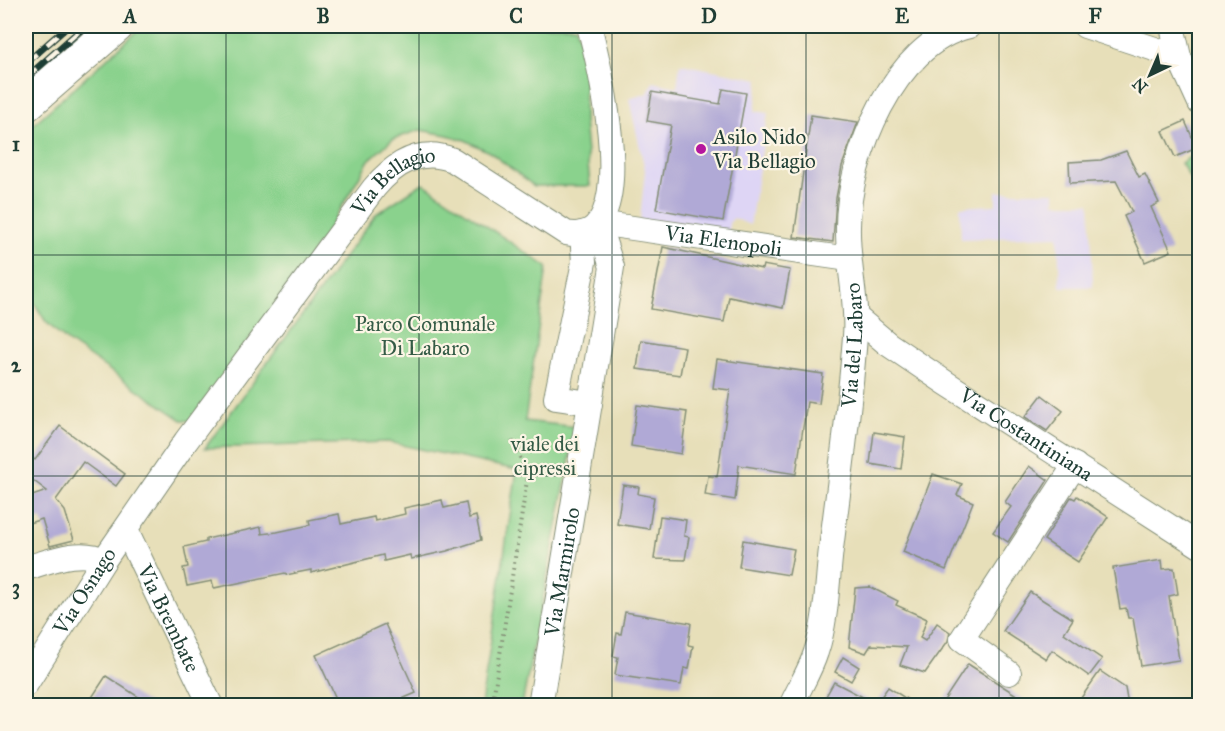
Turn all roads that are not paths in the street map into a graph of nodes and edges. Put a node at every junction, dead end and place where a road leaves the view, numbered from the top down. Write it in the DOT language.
graph roads {
  1 [pos="117,26"];
  2 [pos="589,26"];
  3 [pos="969,26"];
  4 [pos="1085,26"];
  5 [pos="1172,26"];
  6 [pos="1179,57"];
  7 [pos="1200,103"];
  8 [pos="26,105"];
  9 [pos="590,228"];
  10 [pos="849,259"];
  11 [pos="856,317"];
  12 [pos="590,403"];
  13 [pos="1075,465"];
  14 [pos="126,530"];
  15 [pos="1200,546"];
  16 [pos="104,560"];
  17 [pos="26,568"];
  18 [pos="1009,673"];
  19 [pos="26,684"];
  20 [pos="211,705"];
  21 [pos="540,705"];
  22 [pos="791,705"];
  1 -- 8 [label="street"];
  2 -- 9 [label="street"];
  3 -- 10 [label="street, Via del Labaro"];
  4 -- 6 [label="street"];
  5 -- 6 [label="street"];
  6 -- 7 [label="street"];
  9 -- 10 [label="street, Via Elenopoli"];
  9 -- 12 [label="street, Via Marmirolo"];
  9 -- 12 [label="street"];
  9 -- 14 [label="street, Via Bellagio"];
  10 -- 11 [label="street, Via del Labaro"];
  11 -- 13 [label="street, Via Costantiniana"];
  11 -- 22 [label="street, Via del Labaro"];
  12 -- 21 [label="street, Via Marmirolo"];
  13 -- 15 [label="street, Via Costantiniana"];
  13 -- 18 [label="street"];
  14 -- 16 [label="street, Via Osnago"];
  14 -- 20 [label="street, Via Brembate"];
  16 -- 17 [label="street"];
  16 -- 19 [label="street, Via Osnago"];
}
